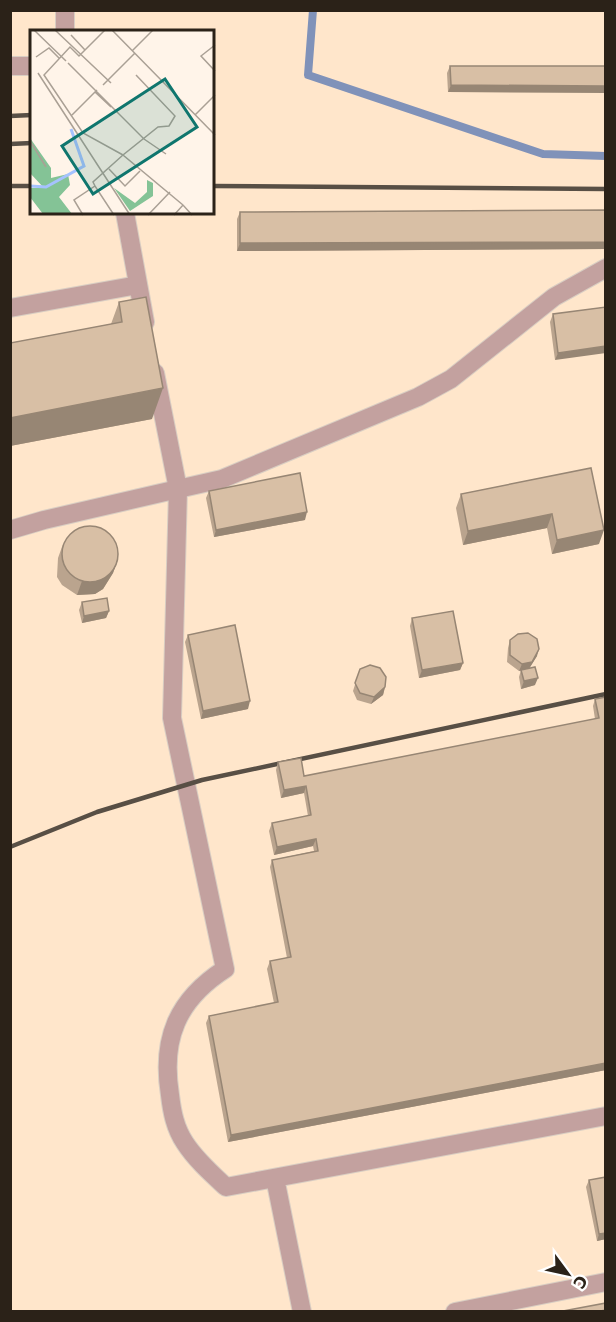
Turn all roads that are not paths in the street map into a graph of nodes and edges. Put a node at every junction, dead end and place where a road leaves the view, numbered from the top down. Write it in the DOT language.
graph roads {
  1 [pos="64,10"];
  2 [pos="65,30"];
  3 [pos="10,66"];
  4 [pos="30,66"];
  5 [pos="125,214"];
  6 [pos="606,268"];
  7 [pos="138,285"];
  8 [pos="10,308"];
  9 [pos="178,489"];
  10 [pos="10,530"];
  11 [pos="606,1116"];
  12 [pos="275,1178"];
  13 [pos="606,1282"];
  14 [pos="302,1311"];
  15 [pos="455,1311"];
  1 -- 2 [label="lane"];
  3 -- 4 [label="lane"];
  5 -- 7 [label="lane"];
  6 -- 9 [label="lane"];
  7 -- 8 [label="lane"];
  7 -- 9 [label="lane"];
  9 -- 10 [label="lane"];
  9 -- 12 [label="lane"];
  11 -- 12 [label="lane"];
  12 -- 14 [label="lane"];
  13 -- 15 [label="lane"];
}
